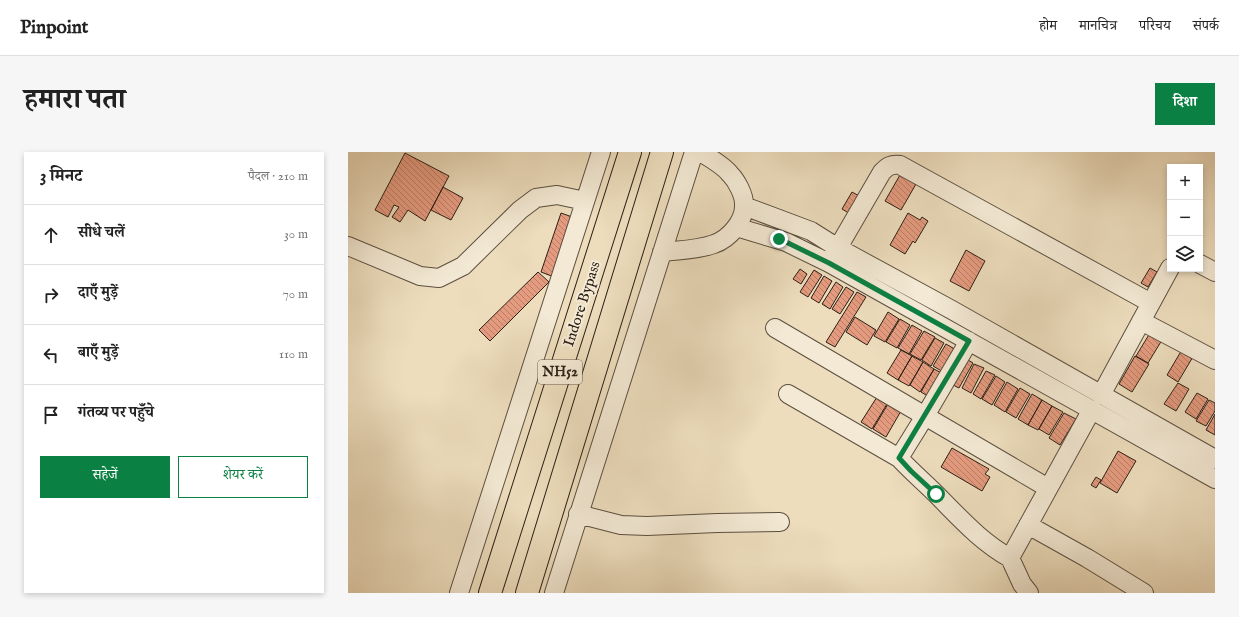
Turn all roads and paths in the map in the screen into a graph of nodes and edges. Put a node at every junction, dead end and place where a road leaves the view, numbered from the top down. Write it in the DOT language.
graph roads {
  1 [pos="601,152"];
  2 [pos="630,152"];
  3 [pos="662,152"];
  4 [pos="694,152"];
  5 [pos="700,152"];
  6 [pos="585,201"];
  7 [pos="744,206"];
  8 [pos="736,226"];
  9 [pos="348,246"];
  10 [pos="838,248"];
  11 [pos="662,252"];
  12 [pos="829,263"];
  13 [pos="1203,266"];
  14 [pos="1168,272"];
  15 [pos="1215,272"];
  16 [pos="1151,303"];
  17 [pos="1141,321"];
  18 [pos="775,328"];
  19 [pos="969,341"];
  20 [pos="1215,360"];
  21 [pos="788,394"];
  22 [pos="1101,395"];
  23 [pos="1091,411"];
  24 [pos="925,416"];
  25 [pos="899,458"];
  26 [pos="1215,459"];
  27 [pos="1215,479"];
  28 [pos="1048,488"];
  29 [pos="578,514"];
  30 [pos="780,522"];
  31 [pos="1028,525"];
  32 [pos="1010,558"];
  33 [pos="459,593"];
  34 [pos="490,593"];
  35 [pos="526,593"];
  36 [pos="554,593"];
  37 [pos="1029,593"];
  38 [pos="1144,593"];
  1 -- 6 [label="street"];
  2 -- 34 [label="highway, Indore Bypass / NH52"];
  3 -- 35 [label="highway, Indore Bypass / NH52"];
  4 -- 11 [label="street"];
  5 -- 7 [label="street"];
  6 -- 9 [label="street"];
  6 -- 33 [label="street"];
  7 -- 8 [label="street"];
  7 -- 10 [label="street"];
  8 -- 11 [label="street"];
  8 -- 12 [label="street"];
  10 -- 12 [label="street"];
  10 -- 16 [label="street"];
  10 -- 22 [label="street"];
  11 -- 29 [label="street"];
  12 -- 19 [label="street"];
  13 -- 15 [label="street"];
  14 -- 16 [label="street"];
  16 -- 17 [label="street"];
  17 -- 20 [label="street"];
  17 -- 22 [label="street"];
  18 -- 24 [label="street"];
  19 -- 23 [label="street"];
  19 -- 24 [label="street"];
  21 -- 25 [label="street"];
  22 -- 26 [label="street"];
  23 -- 27 [label="street"];
  23 -- 28 [label="street"];
  24 -- 25 [label="street"];
  24 -- 28 [label="street"];
  25 -- 32 [label="street"];
  28 -- 31 [label="street"];
  29 -- 30 [label="street"];
  29 -- 36 [label="street"];
  31 -- 32 [label="street"];
  31 -- 38 [label="street"];
  32 -- 37 [label="street"];
}
